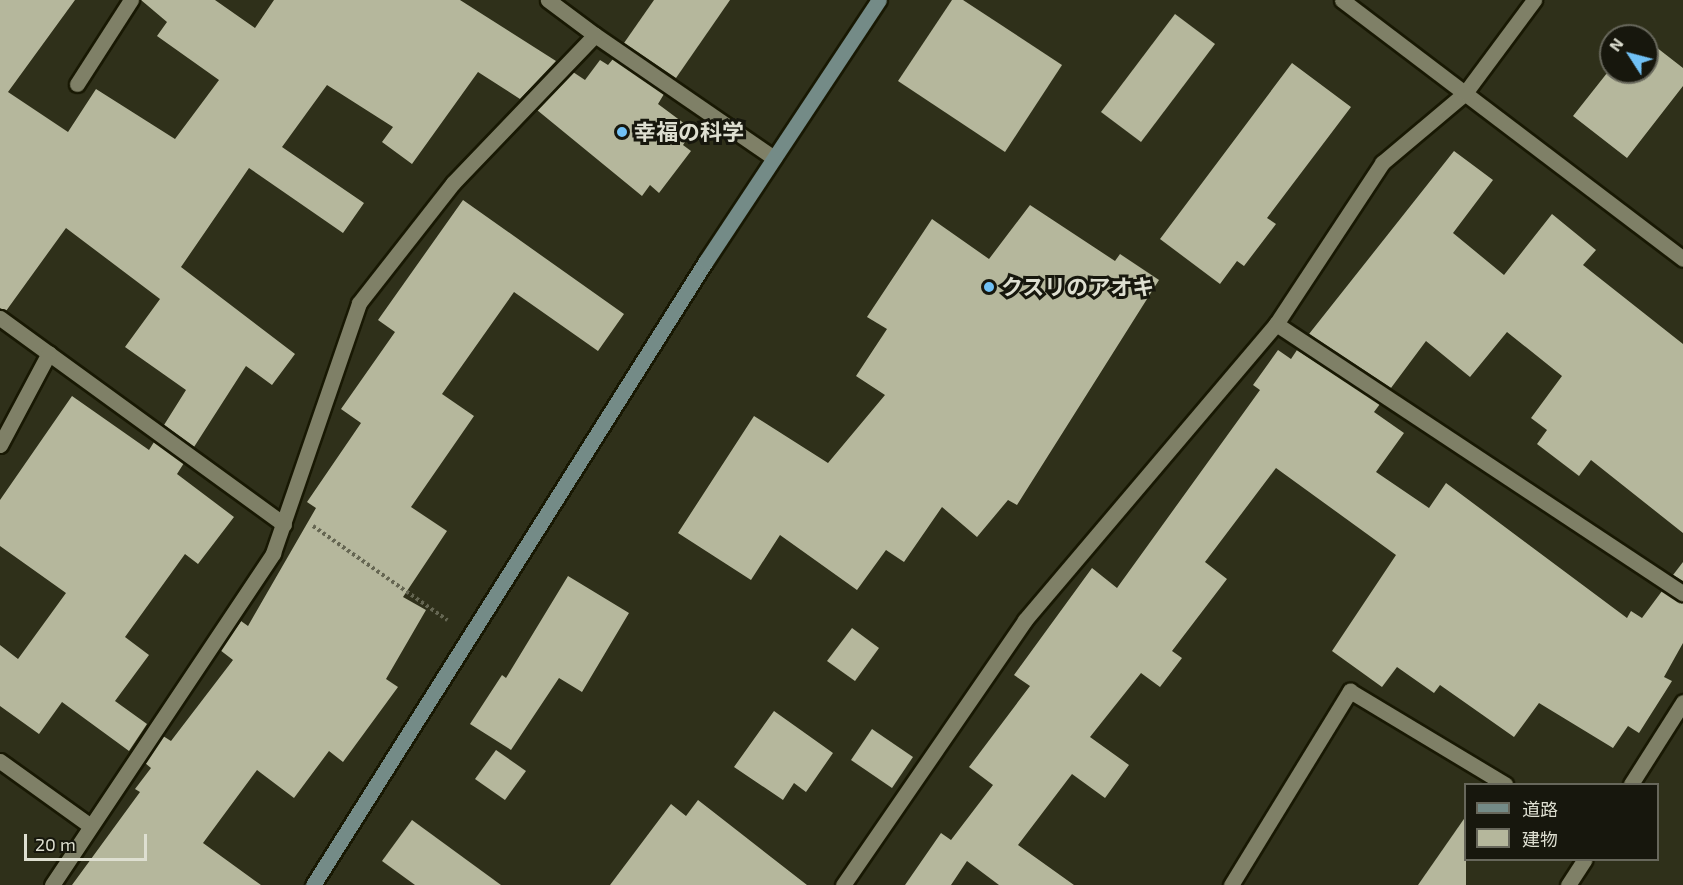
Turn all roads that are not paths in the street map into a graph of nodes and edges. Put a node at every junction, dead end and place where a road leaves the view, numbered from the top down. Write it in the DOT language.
graph roads {
  1 [pos="131,0"];
  2 [pos="548,0"];
  3 [pos="879,0"];
  4 [pos="1342,0"];
  5 [pos="1534,0"];
  6 [pos="595,35"];
  7 [pos="77,84"];
  8 [pos="1465,93"];
  9 [pos="774,159"];
  10 [pos="1683,259"];
  11 [pos="0,318"];
  12 [pos="1276,324"];
  13 [pos="49,353"];
  14 [pos="0,445"];
  15 [pos="287,517"];
  16 [pos="1683,593"];
  17 [pos="1683,702"];
  18 [pos="0,761"];
  19 [pos="1503,783"];
  20 [pos="1632,783"];
  21 [pos="89,825"];
  22 [pos="1583,861"];
  23 [pos="52,885"];
  24 [pos="313,885"];
  25 [pos="843,885"];
  26 [pos="1231,885"];
  27 [pos="1568,885"];
  1 -- 7 [label="street"];
  2 -- 6 [label="street"];
  3 -- 9 [label="street"];
  4 -- 8 [label="street"];
  5 -- 8 [label="street"];
  6 -- 9 [label="street"];
  6 -- 15 [label="street"];
  8 -- 10 [label="street"];
  8 -- 12 [label="street"];
  9 -- 24 [label="street"];
  11 -- 13 [label="street"];
  12 -- 16 [label="street"];
  12 -- 25 [label="street"];
  13 -- 14 [label="street"];
  13 -- 15 [label="street"];
  15 -- 21 [label="street"];
  17 -- 20 [label="street"];
  18 -- 21 [label="street"];
  19 -- 26 [label="street"];
  21 -- 23 [label="street"];
  22 -- 27 [label="street"];
}
